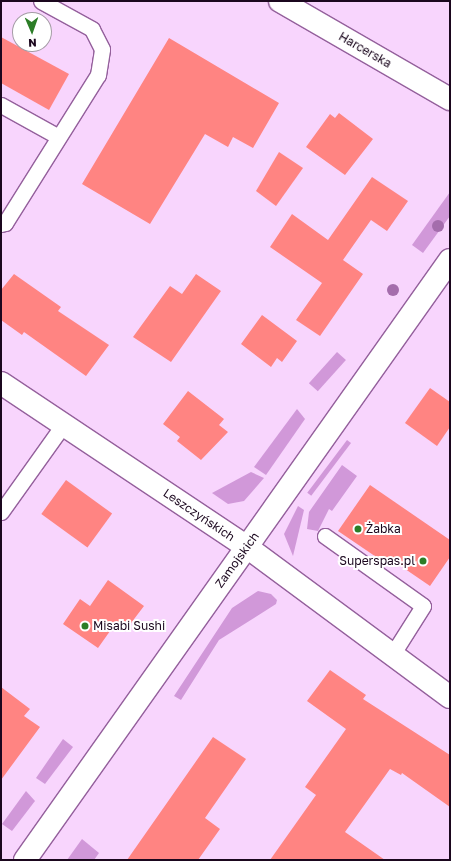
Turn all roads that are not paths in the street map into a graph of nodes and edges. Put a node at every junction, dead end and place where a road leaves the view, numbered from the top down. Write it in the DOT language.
graph roads {
  1 [pos="41,1"];
  2 [pos="280,1"];
  3 [pos="450,99"];
  4 [pos="1,105"];
  5 [pos="57,136"];
  6 [pos="1,224"];
  7 [pos="450,260"];
  8 [pos="1,384"];
  9 [pos="63,425"];
  10 [pos="1,512"];
  11 [pos="325,536"];
  12 [pos="247,547"];
  13 [pos="392,655"];
  14 [pos="450,697"];
  15 [pos="25,860"];
  1 -- 5 [label="lane"];
  2 -- 3 [label="street, Harcerska"];
  4 -- 5 [label="lane"];
  5 -- 6 [label="lane"];
  7 -- 12 [label="street, Zamojskich"];
  8 -- 9 [label="street, Leszczyńskich"];
  9 -- 10 [label="lane"];
  9 -- 12 [label="street, Leszczyńskich"];
  11 -- 13 [label="lane"];
  12 -- 13 [label="street, Leszczyńskich"];
  12 -- 15 [label="street, Zamojskich"];
  13 -- 14 [label="street, Leszczyńskich"];
}
